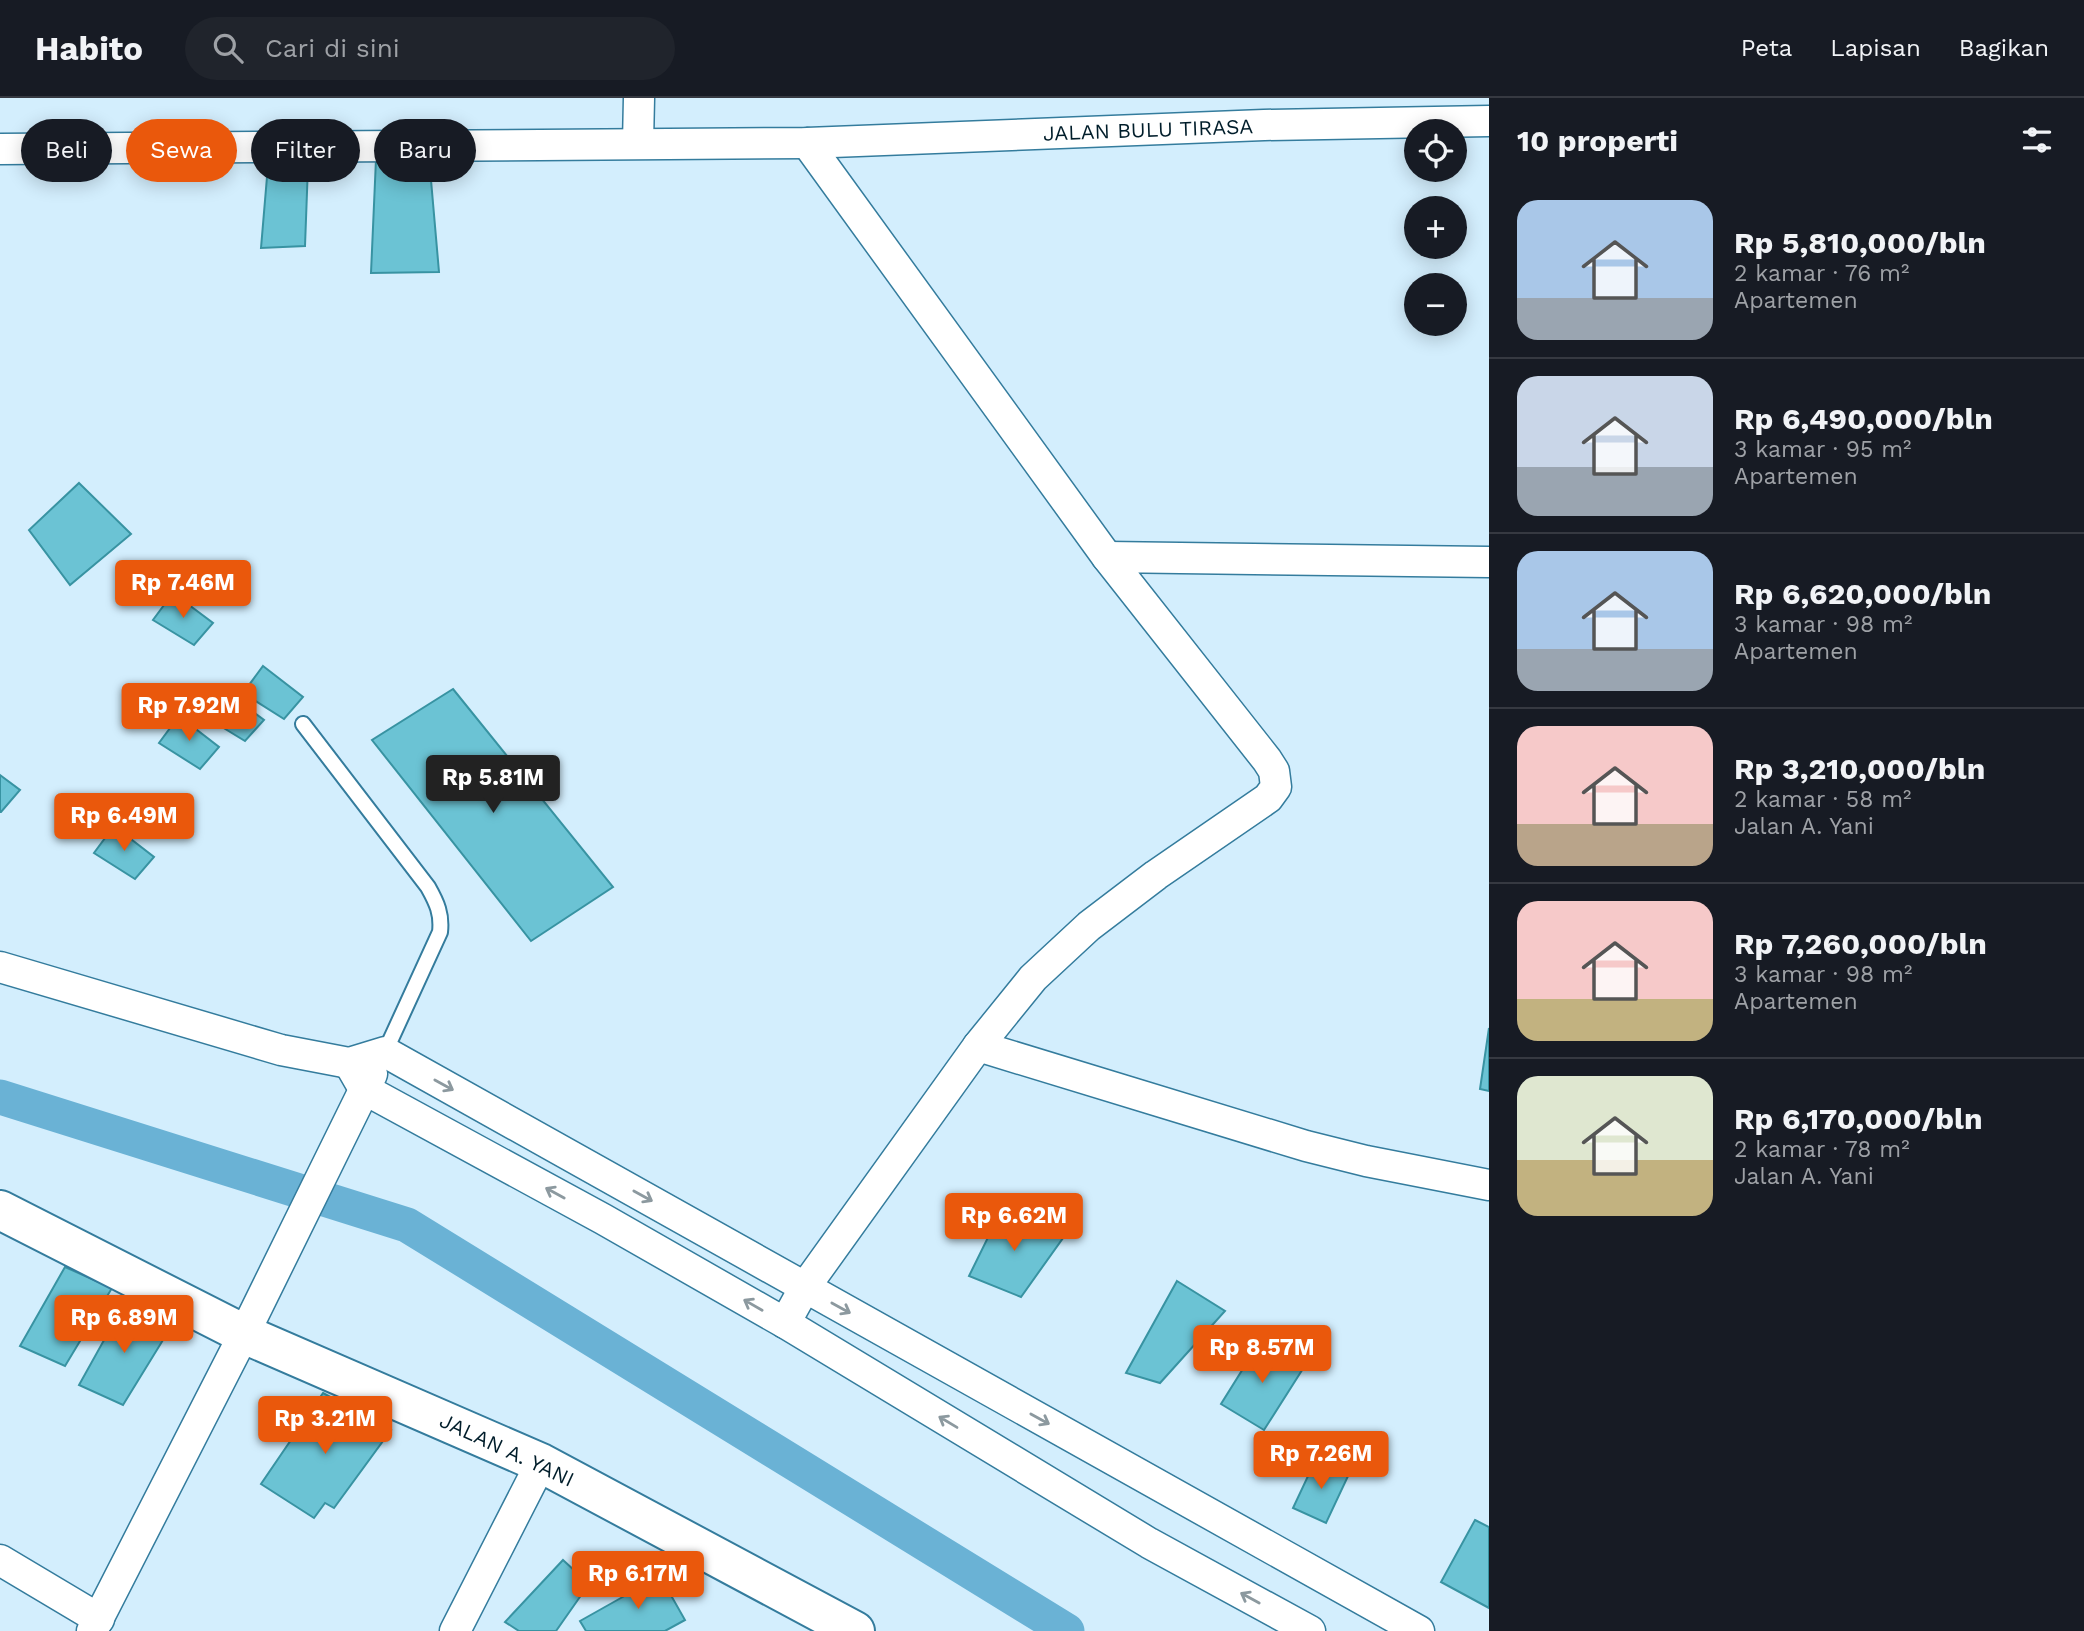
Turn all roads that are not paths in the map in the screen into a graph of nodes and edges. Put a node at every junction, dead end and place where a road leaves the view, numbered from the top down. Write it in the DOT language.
graph roads {
  1 [pos="639,98"];
  2 [pos="1262,112"];
  3 [pos="1489,121"];
  4 [pos="638,143"];
  5 [pos="807,143"];
  6 [pos="0,149"];
  7 [pos="1107,557"];
  8 [pos="1489,562"];
  9 [pos="303,724"];
  10 [pos="0,967"];
  11 [pos="978,1046"];
  12 [pos="385,1052"];
  13 [pos="349,1063"];
  14 [pos="358,1100"];
  15 [pos="1489,1185"];
  16 [pos="0,1210"];
  17 [pos="805,1287"];
  18 [pos="785,1323"];
  19 [pos="244,1334"];
  20 [pos="541,1463"];
  21 [pos="0,1560"];
  22 [pos="95,1625"];
  23 [pos="455,1631"];
  24 [pos="855,1631"];
  25 [pos="1310,1631"];
  26 [pos="1419,1631"];
  1 -- 4 [label="street"];
  2 -- 3 [label="street, JALAN BULU TIRASA"];
  2 -- 5 [label="street, JALAN BULU TIRASA"];
  4 -- 5 [label="street, JALAN BULU TIRASA"];
  4 -- 6 [label="street, JALAN BULU TIRASA"];
  5 -- 7 [label="street"];
  7 -- 8 [label="street"];
  7 -- 11 [label="street"];
  9 -- 12 [label="lane"];
  10 -- 13 [label="street"];
  11 -- 15 [label="street"];
  11 -- 17 [label="street"];
  12 -- 13 [label="street"];
  12 -- 14 [label="street"];
  12 -- 17 [label="street, one-way"];
  13 -- 14 [label="street"];
  18 -- 14 [label="street, one-way"];
  14 -- 19 [label="street"];
  16 -- 19 [label="highway, JALAN A. YANI"];
  17 -- 18 [label="street"];
  17 -- 26 [label="street, one-way"];
  25 -- 18 [label="street, one-way"];
  19 -- 20 [label="highway, JALAN A. YANI"];
  19 -- 22 [label="street"];
  20 -- 23 [label="street"];
  20 -- 24 [label="highway, JALAN A. YANI"];
  21 -- 22 [label="street"];
}
